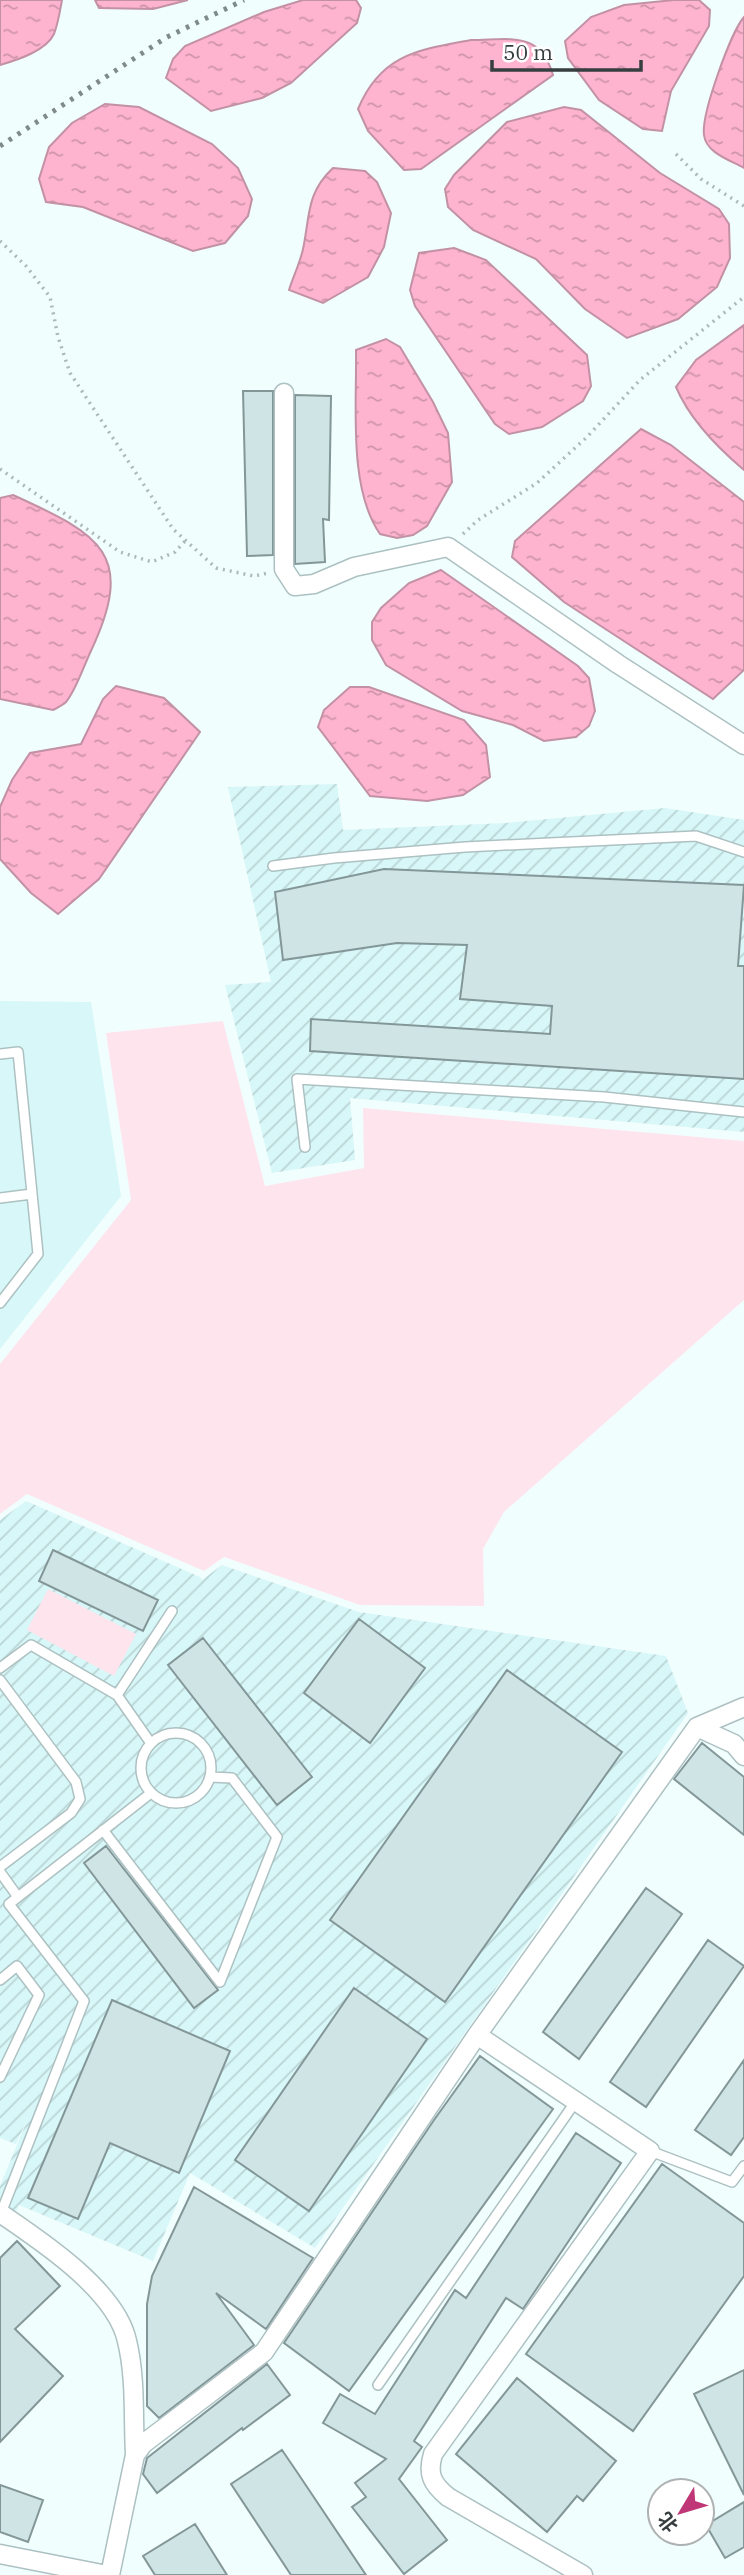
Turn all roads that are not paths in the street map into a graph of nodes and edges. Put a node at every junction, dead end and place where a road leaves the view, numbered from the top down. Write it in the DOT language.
graph roads {
  1 [pos="284,393"];
  2 [pos="744,745"];
  3 [pos="744,852"];
  4 [pos="273,866"];
  5 [pos="0,1054"];
  6 [pos="744,1112"];
  7 [pos="305,1147"];
  8 [pos="32,1194"];
  9 [pos="0,1198"];
  10 [pos="0,1303"];
  11 [pos="172,1611"];
  12 [pos="0,1668"];
  13 [pos="0,1681"];
  14 [pos="117,1695"];
  15 [pos="744,1707"];
  16 [pos="697,1727"];
  17 [pos="150,1742"];
  18 [pos="744,1756"];
  19 [pos="210,1777"];
  20 [pos="151,1793"];
  21 [pos="103,1830"];
  22 [pos="0,1870"];
  23 [pos="18,1897"];
  24 [pos="0,1980"];
  25 [pos="477,2035"];
  26 [pos="0,2077"];
  27 [pos="576,2101"];
  28 [pos="650,2151"];
  29 [pos="744,2166"];
  30 [pos="2,2216"];
  31 [pos="378,2385"];
  32 [pos="135,2455"];
  33 [pos="0,2554"];
  34 [pos="108,2575"];
  35 [pos="583,2575"];
  1 -- 2 [label="street"];
  3 -- 4 [label="lane"];
  5 -- 8 [label="lane"];
  6 -- 7 [label="lane"];
  8 -- 9 [label="lane"];
  8 -- 10 [label="lane"];
  11 -- 14 [label="lane"];
  12 -- 14 [label="lane"];
  13 -- 22 [label="lane"];
  14 -- 17 [label="lane"];
  15 -- 16 [label="street"];
  16 -- 18 [label="street"];
  16 -- 25 [label="street"];
  17 -- 19 [label="lane"];
  17 -- 20 [label="lane"];
  19 -- 20 [label="lane"];
  19 -- 21 [label="lane"];
  20 -- 21 [label="lane"];
  21 -- 23 [label="lane"];
  22 -- 23 [label="lane"];
  23 -- 30 [label="lane"];
  24 -- 26 [label="lane"];
  25 -- 27 [label="street"];
  25 -- 32 [label="street"];
  27 -- 28 [label="street"];
  27 -- 31 [label="lane"];
  28 -- 29 [label="lane"];
  28 -- 35 [label="street"];
  30 -- 32 [label="street"];
  32 -- 34 [label="street"];
  33 -- 34 [label="street"];
}
